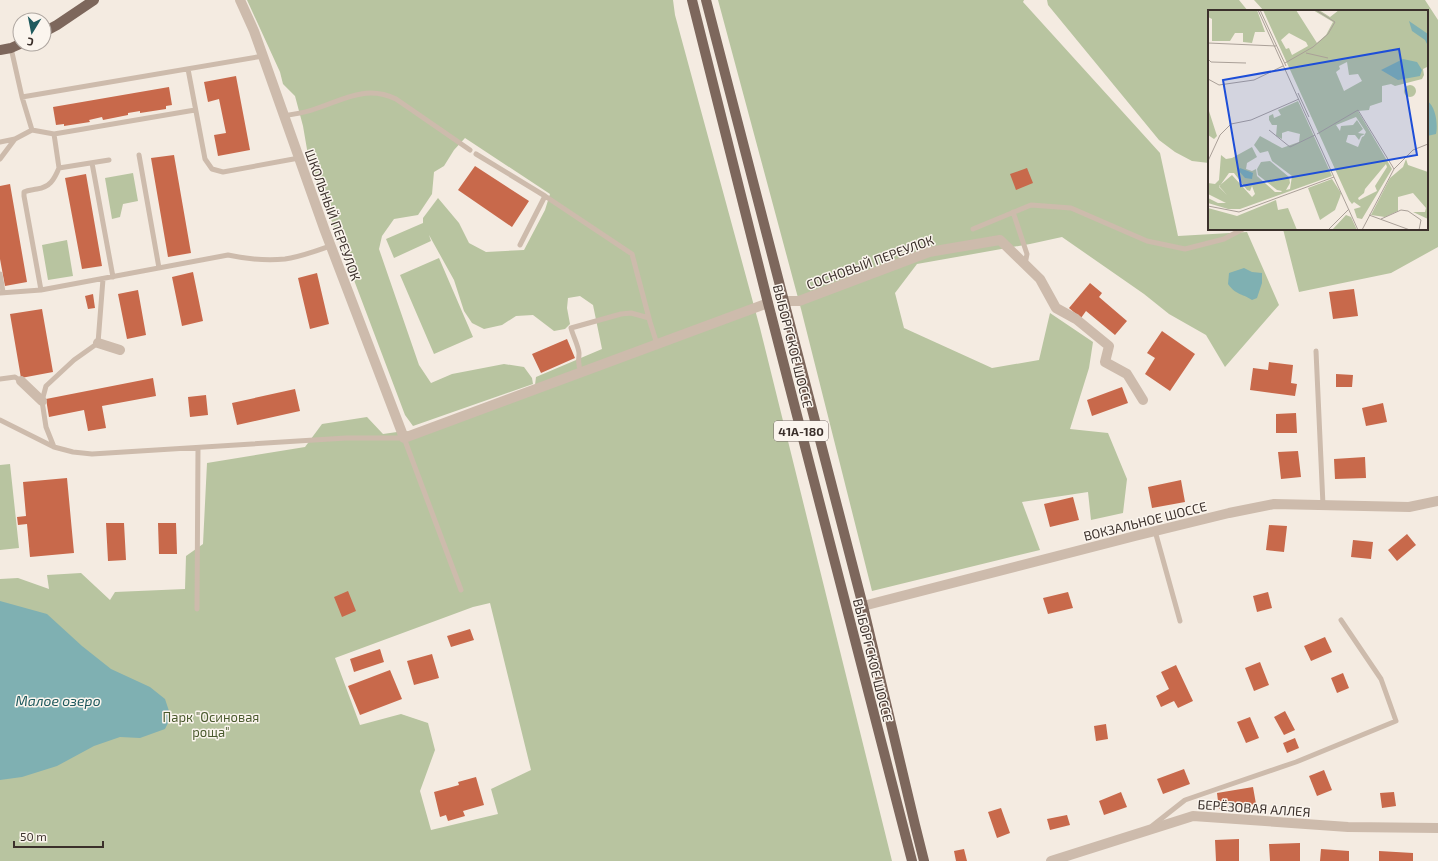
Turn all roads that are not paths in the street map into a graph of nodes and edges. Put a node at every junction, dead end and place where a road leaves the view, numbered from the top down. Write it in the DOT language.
graph roads {
  1 [pos="94,0"];
  2 [pos="240,0"];
  3 [pos="692,0"];
  4 [pos="706,0"];
  5 [pos="52,28"];
  6 [pos="12,47"];
  7 [pos="0,50"];
  8 [pos="17,52"];
  9 [pos="263,56"];
  10 [pos="188,69"];
  11 [pos="22,97"];
  12 [pos="195,110"];
  13 [pos="284,116"];
  14 [pos="32,130"];
  15 [pos="54,134"];
  16 [pos="14,140"];
  17 [pos="0,142"];
  18 [pos="470,150"];
  19 [pos="476,154"];
  20 [pos="139,155"];
  21 [pos="299,158"];
  22 [pos="0,159"];
  23 [pos="109,160"];
  24 [pos="92,163"];
  25 [pos="60,168"];
  26 [pos="545,196"];
  27 [pos="1013,212"];
  28 [pos="973,229"];
  29 [pos="1241,230"];
  30 [pos="520,245"];
  31 [pos="330,246"];
  32 [pos="1025,264"];
  33 [pos="159,268"];
  34 [pos="0,274"];
  35 [pos="113,277"];
  36 [pos="103,280"];
  37 [pos="41,290"];
  38 [pos="1,292"];
  39 [pos="784,301"];
  40 [pos="768,303"];
  41 [pos="649,318"];
  42 [pos="98,343"];
  43 [pos="657,344"];
  44 [pos="120,350"];
  45 [pos="1316,350"];
  46 [pos="581,372"];
  47 [pos="0,379"];
  48 [pos="21,381"];
  49 [pos="1144,400"];
  50 [pos="42,401"];
  51 [pos="0,420"];
  52 [pos="404,438"];
  53 [pos="54,447"];
  54 [pos="198,448"];
  55 [pos="1438,501"];
  56 [pos="1323,505"];
  57 [pos="1155,531"];
  58 [pos="461,590"];
  59 [pos="864,606"];
  60 [pos="197,609"];
  61 [pos="1341,620"];
  62 [pos="1180,621"];
  63 [pos="1438,828"];
  64 [pos="1144,832"];
  65 [pos="912,861"];
  66 [pos="924,861"];
  67 [pos="1051,861"];
  1 -- 5 [label="main road"];
  2 -- 9 [label="street, ШКОЛЬНЫЙ ПЕРЕУЛОК"];
  3 -- 40 [label="main road, ВЫБОРГСКОЕ ШОССЕ / 41А-180"];
  4 -- 39 [label="main road, ВЫБОРГСКОЕ ШОССЕ / 41А-180"];
  6 -- 7 [label="main road"];
  8 -- 11 [label="lane"];
  9 -- 10 [label="lane"];
  9 -- 13 [label="street, ШКОЛЬНЫЙ ПЕРЕУЛОК"];
  10 -- 11 [label="lane"];
  10 -- 12 [label="lane"];
  11 -- 14 [label="lane"];
  12 -- 15 [label="lane"];
  12 -- 21 [label="lane"];
  13 -- 18 [label="lane"];
  13 -- 21 [label="street, ШКОЛЬНЫЙ ПЕРЕУЛОК"];
  14 -- 15 [label="lane"];
  14 -- 16 [label="lane"];
  15 -- 25 [label="lane"];
  16 -- 17 [label="lane"];
  16 -- 22 [label="lane"];
  19 -- 26 [label="lane"];
  20 -- 33 [label="lane"];
  21 -- 31 [label="street, ШКОЛЬНЫЙ ПЕРЕУЛОК"];
  23 -- 24 [label="lane"];
  24 -- 25 [label="lane"];
  24 -- 35 [label="lane"];
  25 -- 37 [label="lane"];
  26 -- 30 [label="lane"];
  26 -- 41 [label="lane"];
  27 -- 28 [label="lane"];
  27 -- 29 [label="lane"];
  27 -- 32 [label="lane"];
  31 -- 33 [label="lane"];
  31 -- 52 [label="street, ШКОЛЬНЫЙ ПЕРЕУЛОК"];
  32 -- 39 [label="street, СОСНОВЫЙ ПЕРЕУЛОК"];
  32 -- 49 [label="street, СОСНОВЫЙ ПЕРЕУЛОК"];
  33 -- 35 [label="lane"];
  34 -- 38 [label="lane"];
  35 -- 36 [label="lane"];
  36 -- 37 [label="lane"];
  36 -- 42 [label="lane"];
  37 -- 38 [label="lane"];
  39 -- 59 [label="main road, ВЫБОРГСКОЕ ШОССЕ / 41А-180"];
  40 -- 43 [label="street"];
  40 -- 65 [label="main road, ВЫБОРГСКОЕ ШОССЕ / 41А-180"];
  41 -- 43 [label="lane"];
  41 -- 46 [label="lane"];
  42 -- 44 [label="street"];
  42 -- 50 [label="lane"];
  43 -- 46 [label="street"];
  45 -- 56 [label="lane"];
  46 -- 52 [label="street"];
  47 -- 48 [label="lane"];
  48 -- 50 [label="street"];
  50 -- 53 [label="lane"];
  51 -- 53 [label="lane"];
  52 -- 54 [label="lane"];
  52 -- 58 [label="lane"];
  53 -- 54 [label="lane"];
  54 -- 60 [label="lane"];
  55 -- 56 [label="street, ВОКЗАЛЬНОЕ ШОССЕ"];
  56 -- 57 [label="street, ВОКЗАЛЬНОЕ ШОССЕ"];
  57 -- 59 [label="street, ВОКЗАЛЬНОЕ ШОССЕ"];
  57 -- 62 [label="lane"];
  59 -- 66 [label="main road, ВЫБОРГСКОЕ ШОССЕ / 41А-180"];
  61 -- 64 [label="lane"];
  63 -- 64 [label="street, БЕРЁЗОВАЯ АЛЛЕЯ"];
  64 -- 67 [label="street, БЕРЁЗОВАЯ АЛЛЕЯ"];
}
